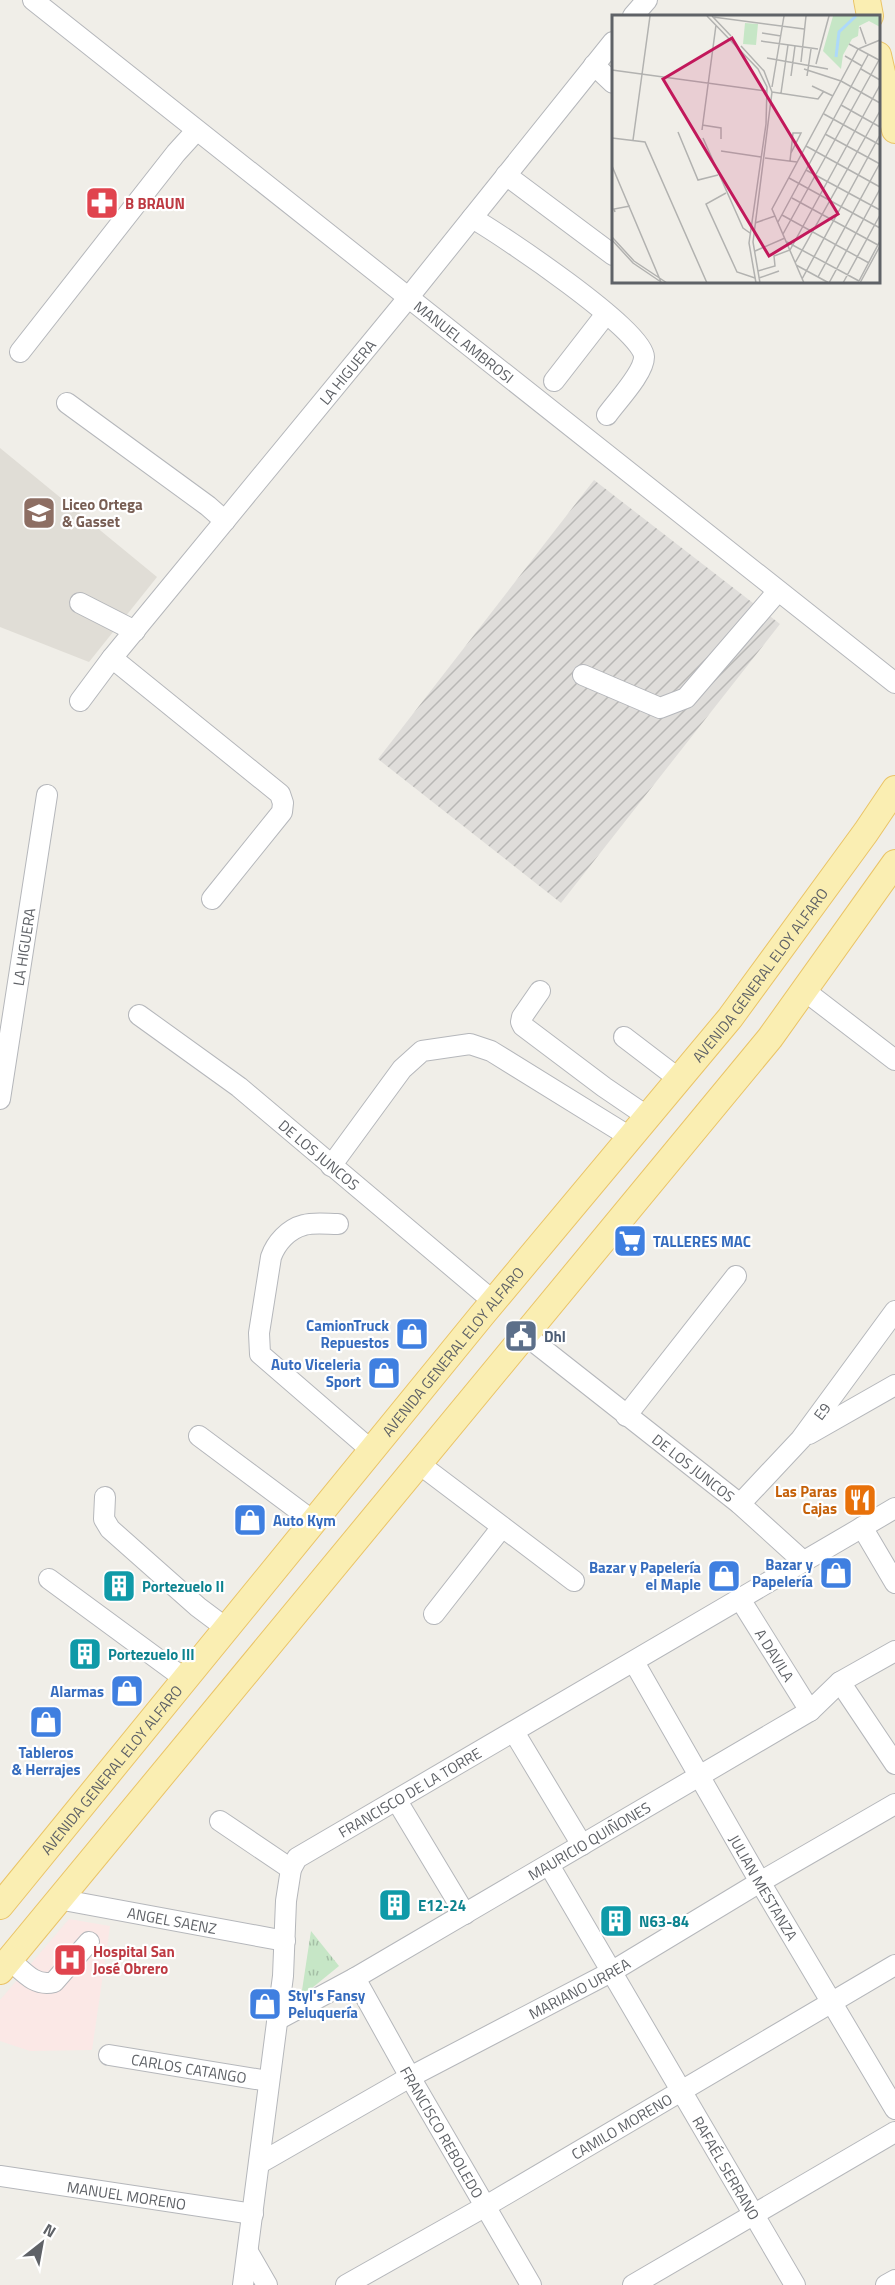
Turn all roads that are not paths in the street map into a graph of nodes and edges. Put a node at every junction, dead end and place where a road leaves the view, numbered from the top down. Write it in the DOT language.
graph roads {
  1 [pos="33,0"];
  2 [pos="647,0"];
  3 [pos="867,0"];
  4 [pos="634,15"];
  5 [pos="870,15"];
  6 [pos="612,43"];
  7 [pos="880,60"];
  8 [pos="594,65"];
  9 [pos="612,82"];
  10 [pos="895,130"];
  11 [pos="196,131"];
  12 [pos="506,175"];
  13 [pos="472,218"];
  14 [pos="612,254"];
  15 [pos="408,298"];
  16 [pos="606,314"];
  17 [pos="20,352"];
  18 [pos="554,381"];
  19 [pos="67,403"];
  20 [pos="608,415"];
  21 [pos="225,521"];
  22 [pos="778,591"];
  23 [pos="80,603"];
  24 [pos="135,631"];
  25 [pos="112,658"];
  26 [pos="582,675"];
  27 [pos="895,683"];
  28 [pos="80,701"];
  29 [pos="895,789"];
  30 [pos="47,795"];
  31 [pos="895,863"];
  32 [pos="212,900"];
  33 [pos="540,991"];
  34 [pos="805,991"];
  35 [pos="139,1015"];
  36 [pos="624,1037"];
  37 [pos="895,1060"];
  38 [pos="679,1079"];
  39 [pos="0,1099"];
  40 [pos="648,1117"];
  41 [pos="630,1137"];
  42 [pos="331,1166"];
  43 [pos="338,1224"];
  44 [pos="736,1276"];
  45 [pos="493,1301"];
  46 [pos="895,1311"];
  47 [pos="524,1334"];
  48 [pos="895,1385"];
  49 [pos="626,1416"];
  50 [pos="199,1436"];
  51 [pos="801,1439"];
  52 [pos="371,1450"];
  53 [pos="418,1463"];
  54 [pos="105,1497"];
  55 [pos="740,1504"];
  56 [pos="895,1508"];
  57 [pos="313,1521"];
  58 [pos="502,1527"];
  59 [pos="862,1527"];
  60 [pos="804,1562"];
  61 [pos="50,1580"];
  62 [pos="574,1581"];
  63 [pos="895,1583"];
  64 [pos="741,1599"];
  65 [pos="434,1614"];
  66 [pos="226,1628"];
  67 [pos="895,1651"];
  68 [pos="634,1662"];
  69 [pos="184,1680"];
  70 [pos="840,1682"];
  71 [pos="810,1711"];
  72 [pos="514,1732"];
  73 [pos="895,1764"];
  74 [pos="700,1776"];
  75 [pos="397,1801"];
  76 [pos="895,1804"];
  77 [pos="220,1821"];
  78 [pos="582,1845"];
  79 [pos="549,1865"];
  80 [pos="291,1869"];
  81 [pos="760,1882"];
  82 [pos="57,1899"];
  83 [pos="0,1906"];
  84 [pos="465,1914"];
  85 [pos="285,1941"];
  86 [pos="89,1942"];
  87 [pos="5,1965"];
  88 [pos="895,1965"];
  89 [pos="611,1972"];
  90 [pos="355,1978"];
  91 [pos="831,2002"];
  92 [pos="277,2020"];
  93 [pos="108,2055"];
  94 [pos="410,2077"];
  95 [pos="268,2080"];
  96 [pos="680,2090"];
  97 [pos="895,2109"];
  98 [pos="895,2132"];
  99 [pos="260,2163"];
  100 [pos="0,2176"];
  101 [pos="486,2206"];
  102 [pos="253,2214"];
  103 [pos="755,2215"];
  104 [pos="248,2252"];
  105 [pos="895,2280"];
  106 [pos="243,2285"];
  107 [pos="267,2285"];
  108 [pos="346,2285"];
  109 [pos="531,2285"];
  110 [pos="633,2285"];
  111 [pos="795,2285"];
  112 [pos="886,2285"];
  1 -- 11 [label="street, MANUEL AMBROSI"];
  2 -- 4 [label="street"];
  3 -- 5 [label="main road"];
  6 -- 8 [label="street, LA HIGUERA"];
  7 -- 10 [label="main road"];
  8 -- 9 [label="street"];
  8 -- 12 [label="street, LA HIGUERA"];
  11 -- 15 [label="street, MANUEL AMBROSI"];
  11 -- 17 [label="street"];
  12 -- 13 [label="street, LA HIGUERA"];
  12 -- 14 [label="street"];
  13 -- 15 [label="street, LA HIGUERA"];
  13 -- 16 [label="street"];
  15 -- 21 [label="street, LA HIGUERA"];
  15 -- 22 [label="street, MANUEL AMBROSI"];
  16 -- 18 [label="street"];
  16 -- 20 [label="street"];
  19 -- 21 [label="street"];
  21 -- 24 [label="street, LA HIGUERA"];
  22 -- 26 [label="street"];
  22 -- 27 [label="street, MANUEL AMBROSI"];
  23 -- 24 [label="street"];
  24 -- 25 [label="street, LA HIGUERA"];
  25 -- 28 [label="street, LA HIGUERA"];
  25 -- 32 [label="street"];
  29 -- 38 [label="main road, AVENIDA GENERAL ELOY ALFARO"];
  30 -- 39 [label="street, LA HIGUERA"];
  31 -- 34 [label="main road"];
  33 -- 40 [label="street"];
  34 -- 37 [label="street"];
  34 -- 47 [label="main road"];
  35 -- 42 [label="street, DE LOS JUNCOS"];
  36 -- 38 [label="street"];
  38 -- 40 [label="main road, AVENIDA GENERAL ELOY ALFARO"];
  40 -- 41 [label="main road, AVENIDA GENERAL ELOY ALFARO"];
  41 -- 42 [label="street"];
  41 -- 45 [label="main road, AVENIDA GENERAL ELOY ALFARO"];
  42 -- 45 [label="street, DE LOS JUNCOS"];
  43 -- 52 [label="street"];
  44 -- 49 [label="street"];
  45 -- 52 [label="main road, AVENIDA GENERAL ELOY ALFARO"];
  46 -- 51 [label="street, E9"];
  47 -- 49 [label="street, DE LOS JUNCOS"];
  47 -- 53 [label="main road"];
  48 -- 51 [label="street"];
  49 -- 55 [label="street, DE LOS JUNCOS"];
  50 -- 57 [label="street"];
  51 -- 55 [label="street, E9"];
  52 -- 57 [label="main road, AVENIDA GENERAL ELOY ALFARO"];
  53 -- 58 [label="street"];
  53 -- 82 [label="main road"];
  54 -- 66 [label="street"];
  55 -- 60 [label="street, DE LOS JUNCOS"];
  56 -- 59 [label="street, FRANCISCO DE LA TORRE"];
  57 -- 66 [label="main road, AVENIDA GENERAL ELOY ALFARO"];
  58 -- 62 [label="street"];
  58 -- 65 [label="street"];
  59 -- 60 [label="street, FRANCISCO DE LA TORRE"];
  59 -- 63 [label="street"];
  60 -- 64 [label="street, FRANCISCO DE LA TORRE"];
  61 -- 69 [label="street"];
  64 -- 68 [label="street, FRANCISCO DE LA TORRE"];
  64 -- 71 [label="street, A DAVILA"];
  66 -- 69 [label="main road, AVENIDA GENERAL ELOY ALFARO"];
  67 -- 70 [label="street, MAURICIO QUIÑONES"];
  68 -- 72 [label="street, FRANCISCO DE LA TORRE"];
  68 -- 74 [label="street, JULIAN MESTANZA"];
  69 -- 83 [label="main road, AVENIDA GENERAL ELOY ALFARO"];
  70 -- 71 [label="street, MAURICIO QUIÑONES"];
  70 -- 73 [label="street"];
  71 -- 74 [label="street, MAURICIO QUIÑONES"];
  72 -- 75 [label="street, FRANCISCO DE LA TORRE"];
  72 -- 78 [label="street"];
  74 -- 78 [label="street, MAURICIO QUIÑONES"];
  74 -- 81 [label="street, JULIAN MESTANZA"];
  75 -- 80 [label="street, FRANCISCO DE LA TORRE"];
  75 -- 84 [label="street"];
  76 -- 81 [label="street, MARIANO URREA"];
  77 -- 80 [label="street"];
  78 -- 79 [label="street, MAURICIO QUIÑONES"];
  79 -- 84 [label="street, MAURICIO QUIÑONES"];
  79 -- 89 [label="street, RAFAÉL SERRANO"];
  80 -- 85 [label="street"];
  81 -- 89 [label="street, MARIANO URREA"];
  81 -- 91 [label="street, JULIAN MESTANZA"];
  82 -- 85 [label="street, ANGEL SAENZ"];
  82 -- 87 [label="main road"];
  84 -- 90 [label="street, MAURICIO QUIÑONES"];
  85 -- 92 [label="street"];
  86 -- 87 [label="street"];
  88 -- 91 [label="street, CAMILO MORENO"];
  89 -- 94 [label="street, MARIANO URREA"];
  89 -- 96 [label="street, RAFAÉL SERRANO"];
  90 -- 92 [label="street, MAURICIO QUIÑONES"];
  90 -- 94 [label="street, FRANCISCO REBOLEDO"];
  91 -- 96 [label="street, CAMILO MORENO"];
  91 -- 97 [label="street, JULIAN MESTANZA"];
  92 -- 95 [label="street"];
  93 -- 95 [label="street, CARLOS CATANGO"];
  94 -- 99 [label="street, MARIANO URREA"];
  94 -- 101 [label="street, FRANCISCO REBOLEDO"];
  95 -- 99 [label="street"];
  96 -- 101 [label="street, CAMILO MORENO"];
  96 -- 103 [label="street, RAFAÉL SERRANO"];
  98 -- 103 [label="street"];
  99 -- 102 [label="street"];
  100 -- 102 [label="street, MANUEL MORENO"];
  101 -- 108 [label="street, CAMILO MORENO"];
  101 -- 109 [label="street, FRANCISCO REBOLEDO"];
  102 -- 104 [label="street"];
  103 -- 110 [label="street"];
  103 -- 111 [label="street, RAFAÉL SERRANO"];
  104 -- 106 [label="street"];
  104 -- 107 [label="street"];
  105 -- 112 [label="street"];
}
